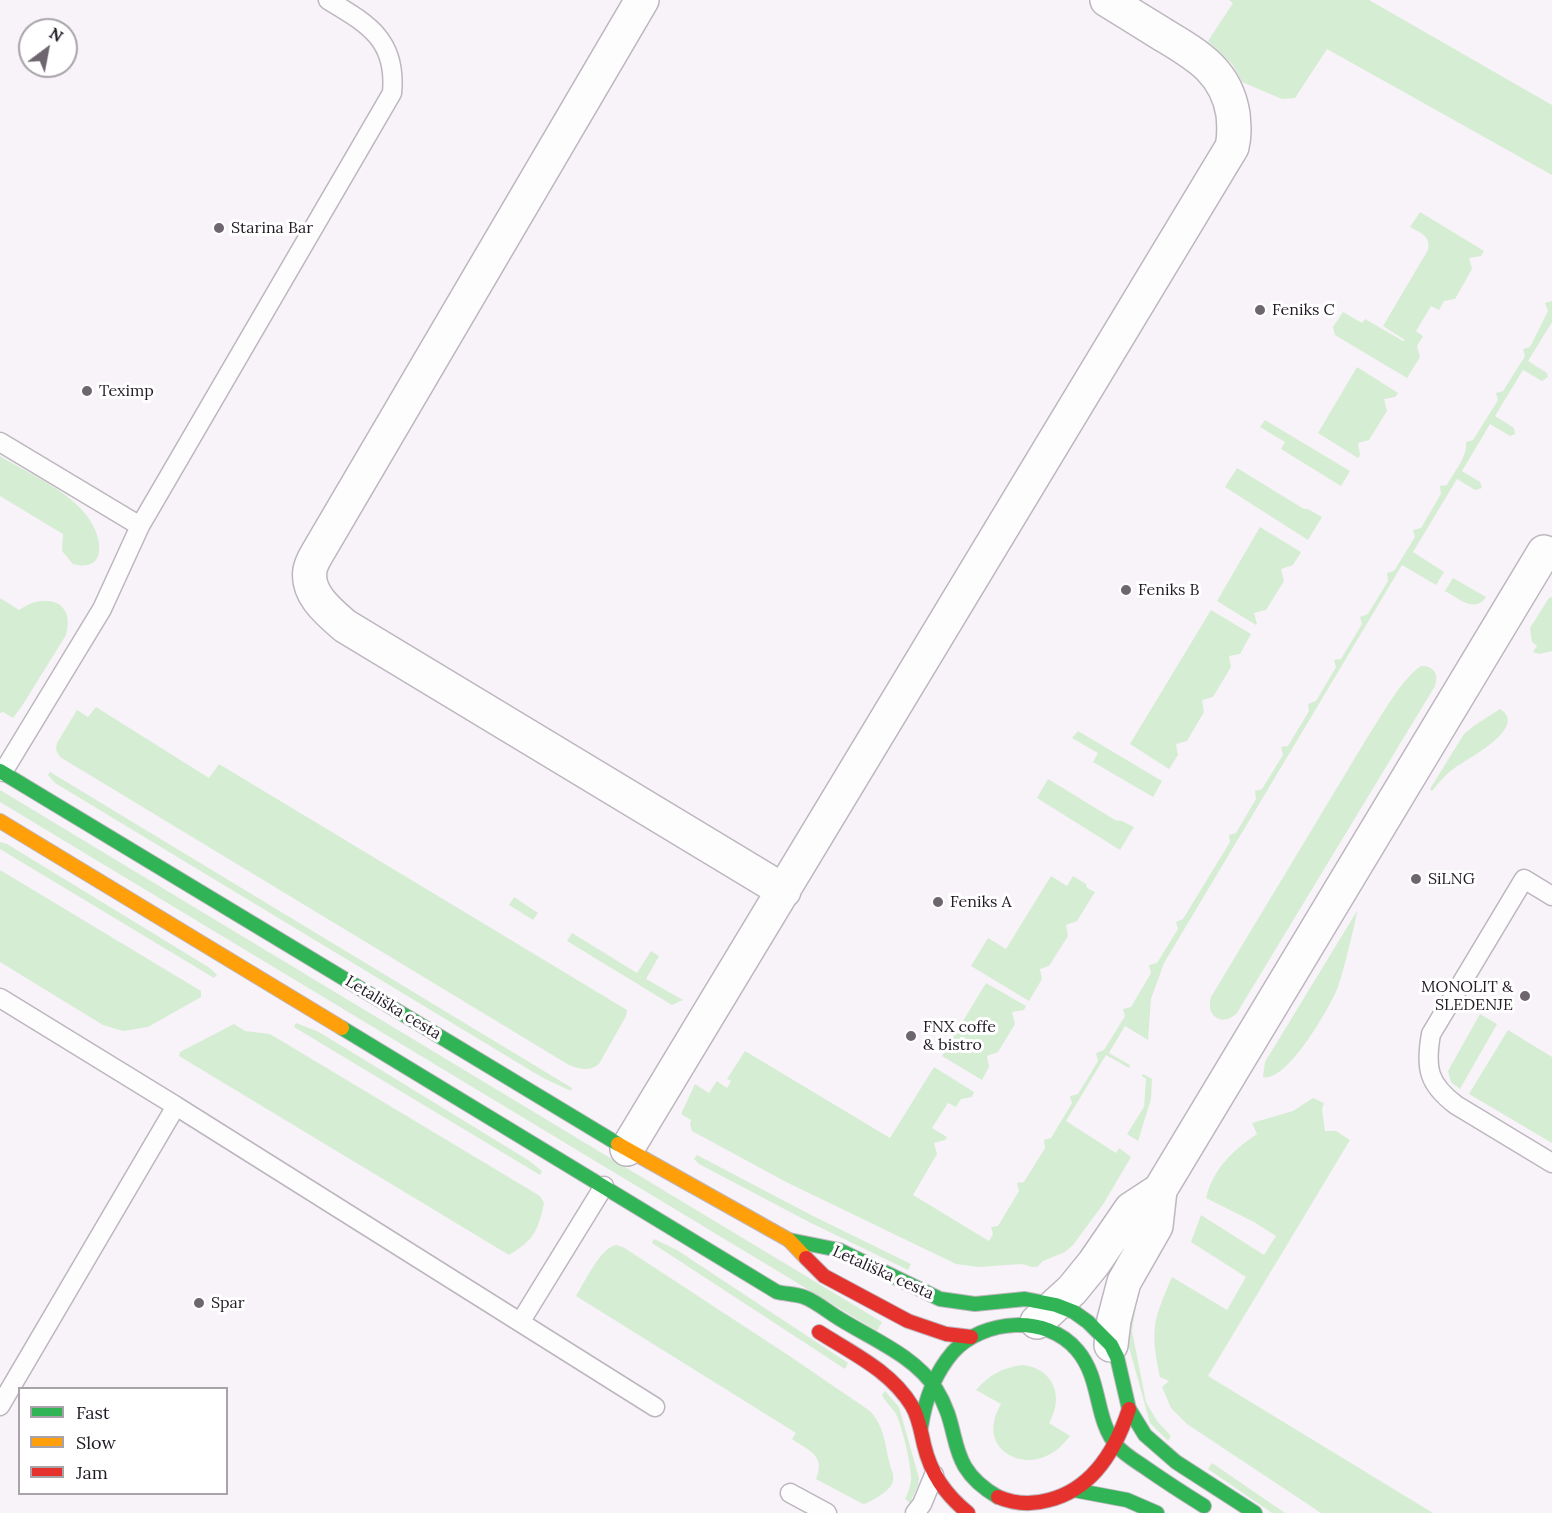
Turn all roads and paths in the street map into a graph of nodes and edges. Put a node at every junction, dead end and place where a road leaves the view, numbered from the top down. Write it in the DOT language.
graph roads {
  1 [pos="328,0"];
  2 [pos="642,0"];
  3 [pos="1107,0"];
  4 [pos="0,442"];
  5 [pos="140,526"];
  6 [pos="1544,552"];
  7 [pos="1,771"];
  8 [pos="0,821"];
  9 [pos="784,891"];
  10 [pos="1552,896"];
  11 [pos="0,998"];
  12 [pos="176,1106"];
  13 [pos="627,1149"];
  14 [pos="1552,1163"];
  15 [pos="604,1186"];
  16 [pos="1160,1190"];
  17 [pos="789,1240"];
  18 [pos="777,1292"];
  19 [pos="789,1308"];
  20 [pos="1045,1315"];
  21 [pos="521,1321"];
  22 [pos="804,1322"];
  23 [pos="971,1338"];
  24 [pos="1111,1345"];
  25 [pos="933,1384"];
  26 [pos="0,1406"];
  27 [pos="655,1407"];
  28 [pos="1129,1409"];
  29 [pos="921,1427"];
  30 [pos="1116,1445"];
  31 [pos="934,1475"];
  32 [pos="1074,1490"];
  33 [pos="790,1493"];
  34 [pos="1023,1504"];
  35 [pos="826,1513"];
  36 [pos="915,1513"];
  37 [pos="968,1513"];
  38 [pos="1007,1513"];
  39 [pos="1157,1513"];
  40 [pos="1217,1513"];
  41 [pos="1255,1513"];
  1 -- 5 [label="lane"];
  2 -- 9 [label="street"];
  3 -- 9 [label="street"];
  4 -- 5 [label="lane"];
  5 -- 7 [label="lane"];
  6 -- 16 [label="street"];
  7 -- 13 [label="main road, Letališka cesta"];
  8 -- 15 [label="main road"];
  9 -- 13 [label="street"];
  10 -- 14 [label="lane"];
  11 -- 12 [label="lane"];
  12 -- 21 [label="lane"];
  12 -- 26 [label="lane"];
  13 -- 17 [label="main road, Letališka cesta"];
  15 -- 18 [label="main road"];
  15 -- 21 [label="lane"];
  16 -- 20 [label="street"];
  16 -- 24 [label="street"];
  17 -- 20 [label="main road, Letališka cesta"];
  17 -- 23 [label="main road, Letališka cesta"];
  18 -- 19 [label="main road"];
  18 -- 25 [label="main road"];
  20 -- 23 [label="main road, Letališka cesta"];
  20 -- 24 [label="main road, Letališka cesta"];
  20 -- 30 [label="main road, Letališka cesta"];
  21 -- 27 [label="lane"];
  22 -- 29 [label="main road, Letališka cesta"];
  23 -- 25 [label="main road, Letališka cesta"];
  24 -- 28 [label="main road, Letališka cesta"];
  25 -- 29 [label="main road, Letališka cesta"];
  25 -- 34 [label="main road"];
  28 -- 30 [label="main road"];
  28 -- 41 [label="main road, Letališka cesta"];
  29 -- 31 [label="main road, Letališka cesta"];
  30 -- 32 [label="main road"];
  30 -- 40 [label="main road, Letališka cesta"];
  31 -- 36 [label="lane"];
  31 -- 37 [label="main road, Letališka cesta"];
  32 -- 34 [label="main road"];
  32 -- 39 [label="main road"];
  33 -- 35 [label="lane"];
  34 -- 38 [label="lane"];
}
